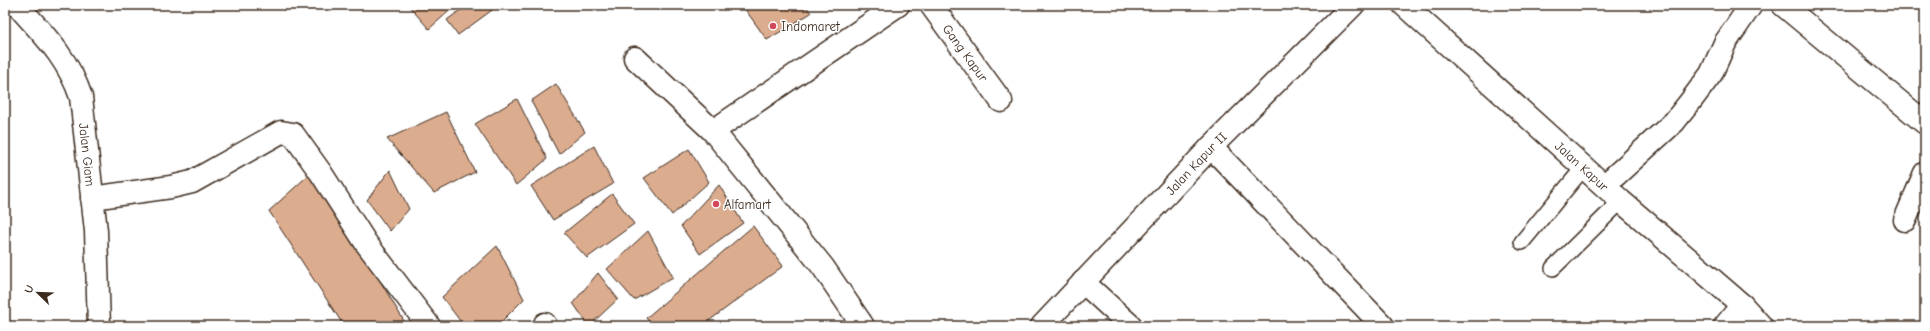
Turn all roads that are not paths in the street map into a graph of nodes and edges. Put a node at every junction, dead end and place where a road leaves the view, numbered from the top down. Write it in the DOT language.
graph roads {
  1 [pos="17,5"];
  2 [pos="898,5"];
  3 [pos="932,5"];
  4 [pos="1353,5"];
  5 [pos="1404,5"];
  6 [pos="1751,5"];
  7 [pos="1783,5"];
  8 [pos="635,58"];
  9 [pos="1001,101"];
  10 [pos="1925,123"];
  11 [pos="713,132"];
  12 [pos="1211,147"];
  13 [pos="1584,167"];
  14 [pos="1925,173"];
  15 [pos="1605,185"];
  16 [pos="92,198"];
  17 [pos="1621,201"];
  18 [pos="1905,220"];
  19 [pos="1522,242"];
  20 [pos="1553,268"];
  21 [pos="1083,282"];
  22 [pos="1742,305"];
  23 [pos="99,326"];
  24 [pos="429,326"];
  25 [pos="863,326"];
  26 [pos="1042,326"];
  27 [pos="1131,326"];
  28 [pos="1383,326"];
  29 [pos="1725,326"];
  30 [pos="1761,326"];
  1 -- 16 [label="street, Jalan Giam"];
  2 -- 11 [label="street"];
  3 -- 9 [label="street, Gang Kapur"];
  4 -- 12 [label="street, Jalan Kapur II"];
  5 -- 13 [label="street, Jalan Kapur"];
  6 -- 15 [label="street"];
  7 -- 10 [label="street"];
  8 -- 11 [label="street"];
  11 -- 25 [label="street"];
  12 -- 21 [label="street, Jalan Kapur II"];
  12 -- 28 [label="street"];
  13 -- 15 [label="street, Jalan Kapur"];
  13 -- 19 [label="lane"];
  14 -- 18 [label="street"];
  15 -- 17 [label="street, Jalan Kapur"];
  16 -- 23 [label="street, Jalan Giam"];
  16 -- 24 [label="street"];
  17 -- 20 [label="lane"];
  17 -- 22 [label="street, Jalan Kapur"];
  21 -- 26 [label="street, Jalan Kapur II"];
  21 -- 27 [label="street"];
  22 -- 29 [label="street"];
  22 -- 30 [label="street, Jalan Kapur"];
}
